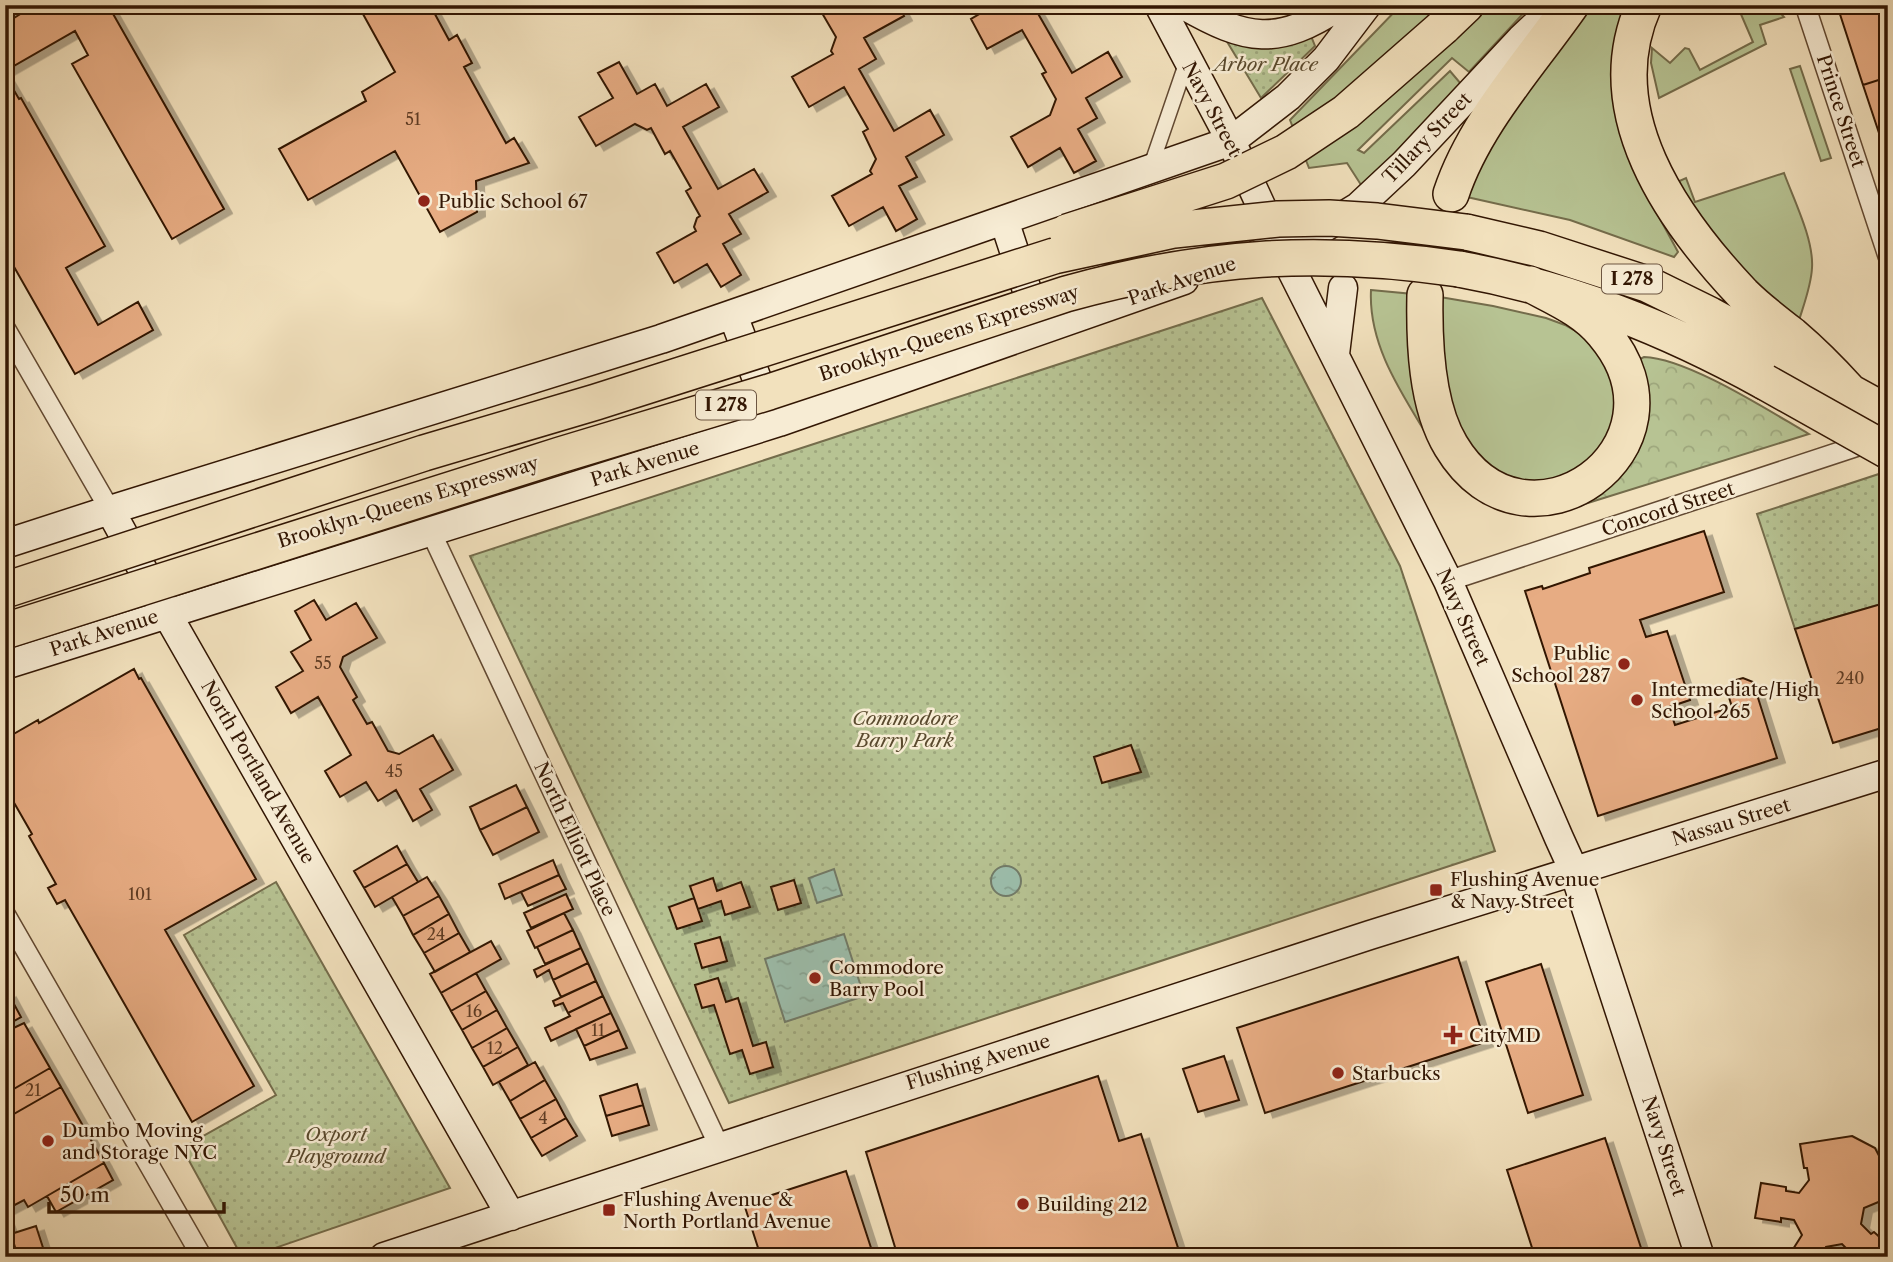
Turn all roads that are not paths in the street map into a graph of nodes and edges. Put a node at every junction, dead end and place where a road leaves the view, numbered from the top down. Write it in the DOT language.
graph roads {
  1 [pos="1159,5"];
  2 [pos="1184,5"];
  3 [pos="1340,5"];
  4 [pos="1367,5"];
  5 [pos="1557,5"];
  6 [pos="1571,5"];
  7 [pos="1644,5"];
  8 [pos="1805,5"];
  9 [pos="1454,16"];
  10 [pos="1187,61"];
  11 [pos="1231,141"];
  12 [pos="1404,164"];
  13 [pos="1150,169"];
  14 [pos="1389,187"];
  15 [pos="1451,194"];
  16 [pos="1004,220"];
  17 [pos="1280,247"];
  18 [pos="1888,256"];
  19 [pos="1530,284"];
  20 [pos="1343,288"];
  21 [pos="1425,295"];
  22 [pos="886,308"];
  23 [pos="733,315"];
  24 [pos="5,328"];
  25 [pos="1040,331"];
  26 [pos="1335,354"];
  27 [pos="1779,357"];
  28 [pos="1888,413"];
  29 [pos="773,423"];
  30 [pos="1888,436"];
  31 [pos="1888,451"];
  32 [pos="110,510"];
  33 [pos="430,530"];
  34 [pos="5,544"];
  35 [pos="1448,581"];
  36 [pos="5,590"];
  37 [pos="167,614"];
  38 [pos="5,631"];
  39 [pos="5,665"];
  40 [pos="1888,773"];
  41 [pos="1574,871"];
  42 [pos="5,914"];
  43 [pos="720,1148"];
  44 [pos="511,1216"];
  45 [pos="202,1257"];
  46 [pos="384,1257"];
  47 [pos="1700,1257"];
  1 -- 10 [label="main road, Navy Street"];
  2 -- 3 [label="main road"];
  4 -- 11 [label="main road"];
  5 -- 12 [label="main road, Tillary Street"];
  6 -- 15 [label="highway"];
  7 -- 27 [label="highway"];
  8 -- 18 [label="street, Prince Street"];
  9 -- 22 [label="highway, bridge"];
  10 -- 11 [label="main road, Navy Street"];
  10 -- 13 [label="street"];
  11 -- 13 [label="main road"];
  11 -- 17 [label="main road, Navy Street"];
  12 -- 14 [label="main road"];
  12 -- 17 [label="main road, Tillary Street"];
  13 -- 16 [label="main road"];
  16 -- 23 [label="main road"];
  16 -- 25 [label="main road"];
  17 -- 25 [label="main road, Park Avenue"];
  17 -- 26 [label="main road, Navy Street"];
  19 -- 21 [label="highway"];
  19 -- 27 [label="highway, Brooklyn-Queens Expressway / I 278"];
  19 -- 38 [label="highway, Brooklyn-Queens Expressway / I 278, bridge"];
  20 -- 26 [label="main road"];
  22 -- 27 [label="highway, Brooklyn-Queens Expressway / I 278, bridge"];
  22 -- 36 [label="highway, Brooklyn-Queens Expressway / I 278, bridge"];
  23 -- 29 [label="main road"];
  23 -- 32 [label="main road"];
  24 -- 32 [label="street, North Portland Avenue"];
  25 -- 29 [label="main road, Park Avenue"];
  26 -- 35 [label="main road, Navy Street"];
  27 -- 28 [label="highway"];
  27 -- 31 [label="highway, Brooklyn-Queens Expressway / I 278, bridge"];
  29 -- 33 [label="main road, Park Avenue"];
  30 -- 35 [label="street, Concord Street"];
  32 -- 34 [label="main road"];
  32 -- 37 [label="main road, North Portland Avenue"];
  33 -- 37 [label="main road, Park Avenue"];
  33 -- 43 [label="street, North Elliott Place"];
  35 -- 41 [label="main road, Navy Street"];
  37 -- 39 [label="main road, Park Avenue"];
  37 -- 44 [label="main road, North Portland Avenue"];
  40 -- 41 [label="main road, Nassau Street"];
  41 -- 43 [label="main road, Flushing Avenue"];
  41 -- 47 [label="main road, Navy Street"];
  42 -- 45 [label="street"];
  43 -- 44 [label="main road, Flushing Avenue"];
  44 -- 46 [label="main road, Flushing Avenue"];
}
